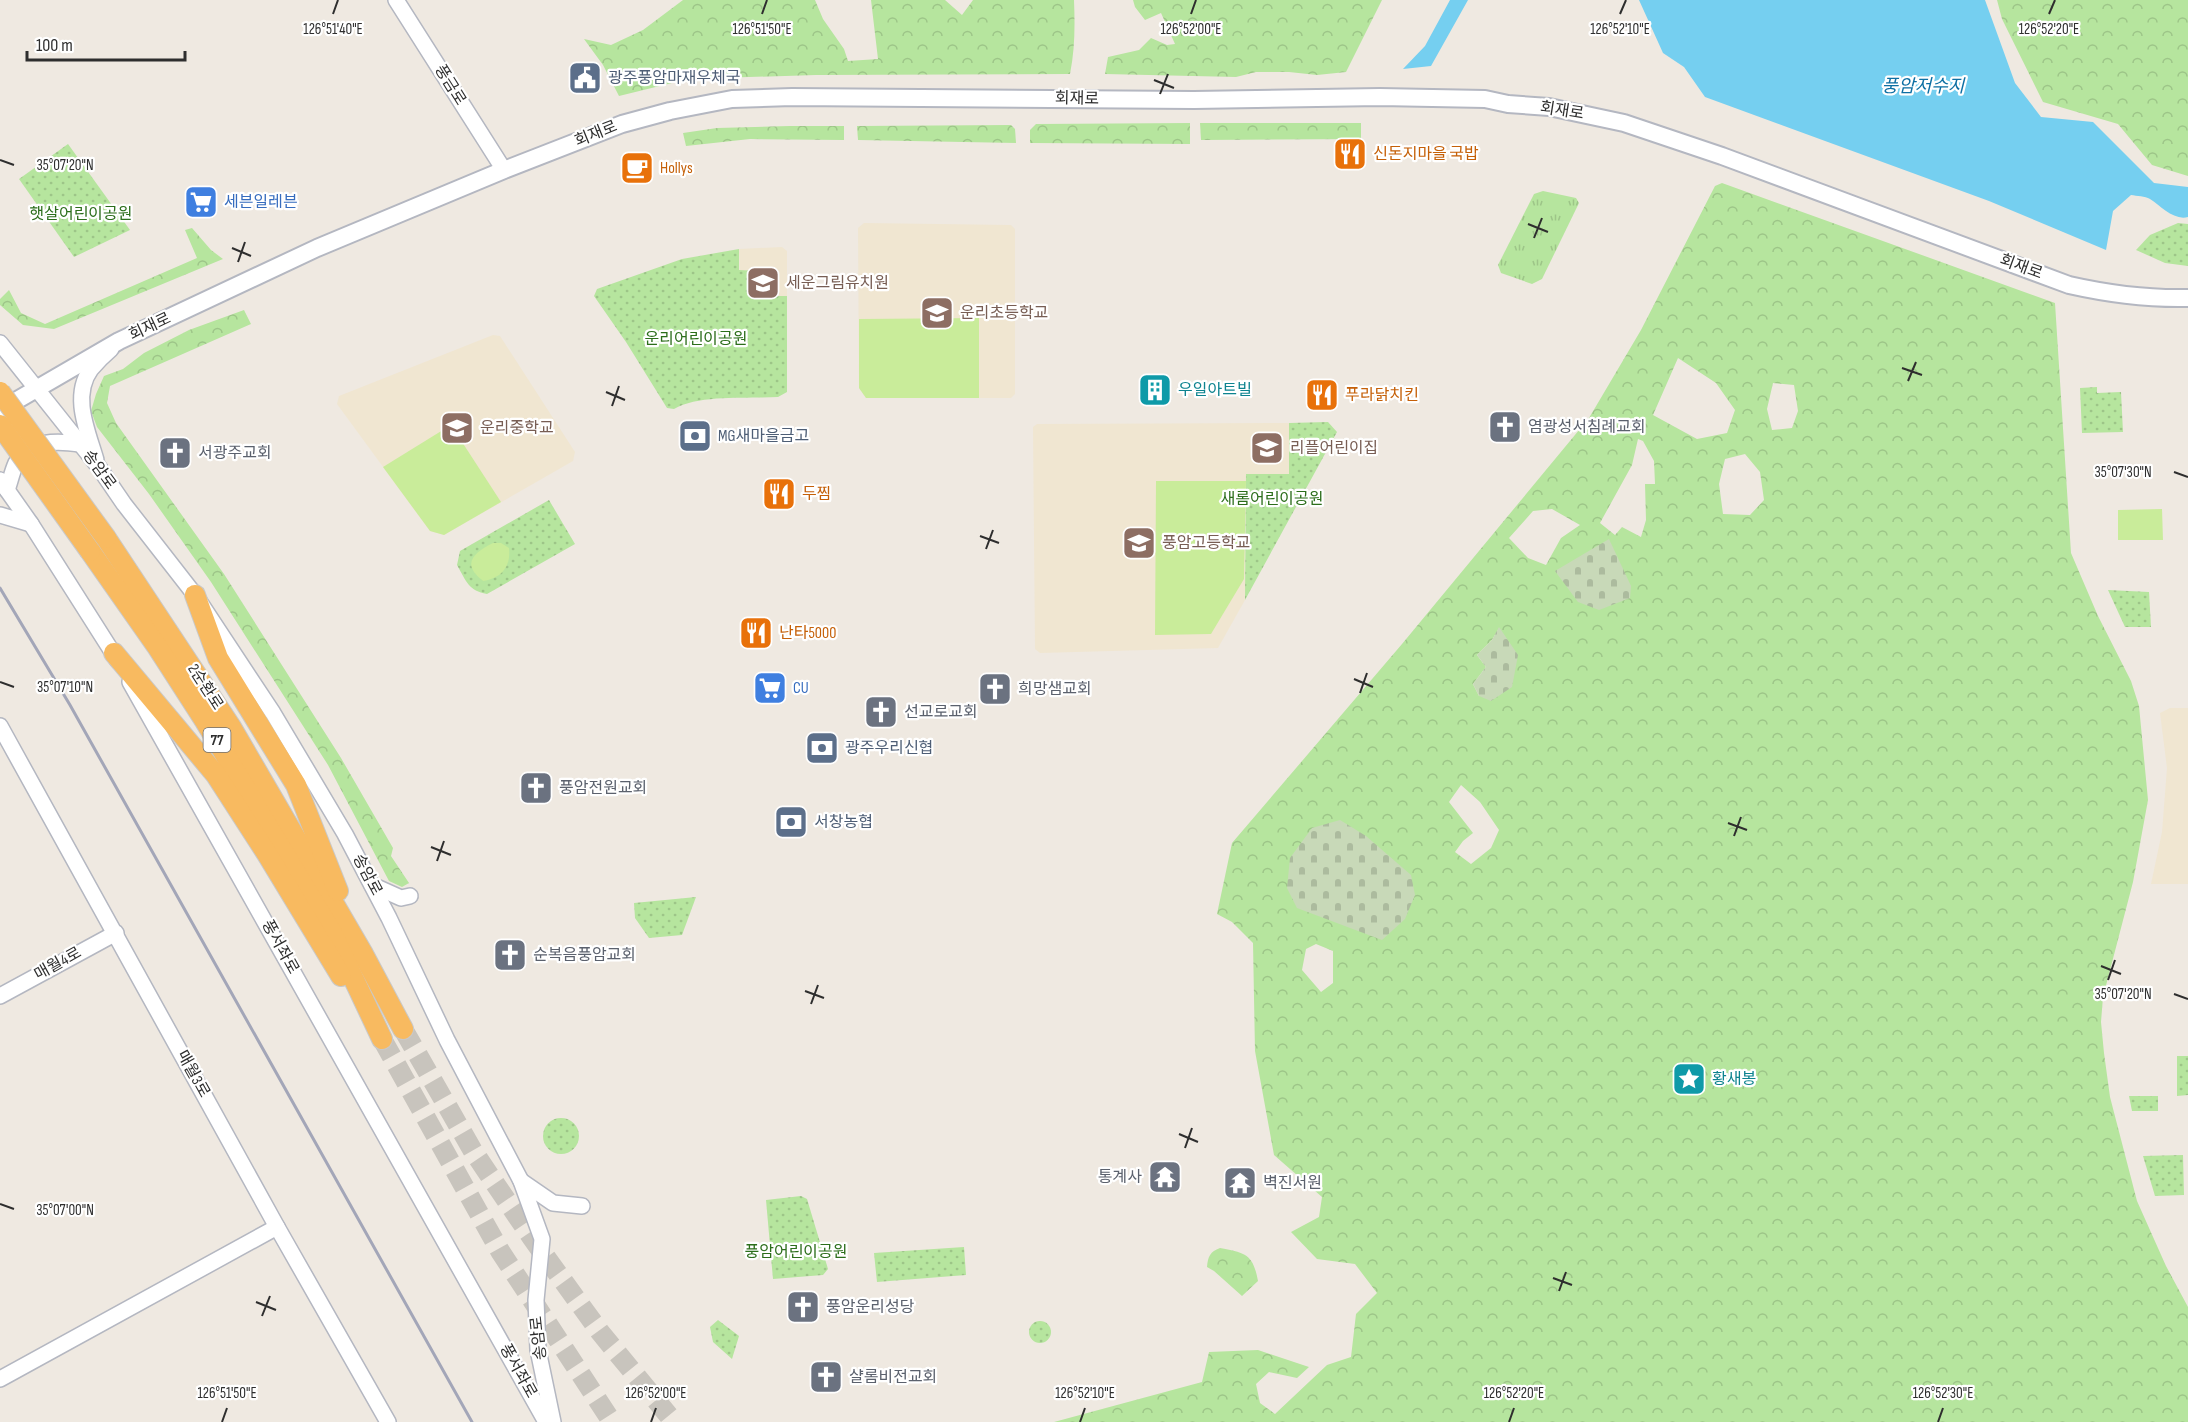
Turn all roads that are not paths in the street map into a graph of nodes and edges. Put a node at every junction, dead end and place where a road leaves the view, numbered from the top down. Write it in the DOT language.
graph roads {
  1 [pos="396,0"];
  2 [pos="504,170"];
  3 [pos="2188,298"];
  4 [pos="118,341"];
  5 [pos="0,343"];
  6 [pos="35,389"];
  7 [pos="0,392"];
  8 [pos="0,410"];
  9 [pos="0,425"];
  10 [pos="80,444"];
  11 [pos="98,466"];
  12 [pos="4,485"];
  13 [pos="0,515"];
  14 [pos="31,524"];
  15 [pos="195,595"];
  16 [pos="114,653"];
  17 [pos="0,726"];
  18 [pos="372,885"];
  19 [pos="410,897"];
  20 [pos="116,933"];
  21 [pos="362,952"];
  22 [pos="0,996"];
  23 [pos="403,1029"];
  24 [pos="521,1181"];
  25 [pos="582,1206"];
  26 [pos="277,1227"];
  27 [pos="0,1379"];
  28 [pos="388,1422"];
  29 [pos="546,1422"];
  30 [pos="553,1422"];
  1 -- 2 [label="street, 풍금로"];
  2 -- 3 [label="main road, 회재로"];
  2 -- 4 [label="main road, 회재로"];
  4 -- 6 [label="main road, 회재로"];
  4 -- 11 [label="street"];
  5 -- 6 [label="street, 송암로"];
  6 -- 8 [label="main road, 회재로"];
  6 -- 10 [label="street, 송암로"];
  7 -- 21 [label="highway, 2순환로 / 77, bridge"];
  9 -- 16 [label="highway, 2순환로 / 77, bridge"];
  10 -- 11 [label="street, 송암로"];
  10 -- 12 [label="street"];
  11 -- 15 [label="street, 송암로"];
  12 -- 14 [label="street, 풍서좌로"];
  13 -- 14 [label="street"];
  14 -- 16 [label="street, 풍서좌로"];
  15 -- 18 [label="street, 송암로"];
  15 -- 21 [label="highway"];
  16 -- 29 [label="street, 풍서좌로"];
  17 -- 20 [label="street, 매월3로"];
  18 -- 19 [label="street"];
  18 -- 24 [label="street, 송암로"];
  20 -- 22 [label="street, 매월4로"];
  20 -- 26 [label="street, 매월3로"];
  21 -- 23 [label="highway, 2순환로 / 77"];
  24 -- 25 [label="street"];
  24 -- 30 [label="street, 송암로"];
  26 -- 27 [label="street"];
  26 -- 28 [label="street, 매월3로"];
}
